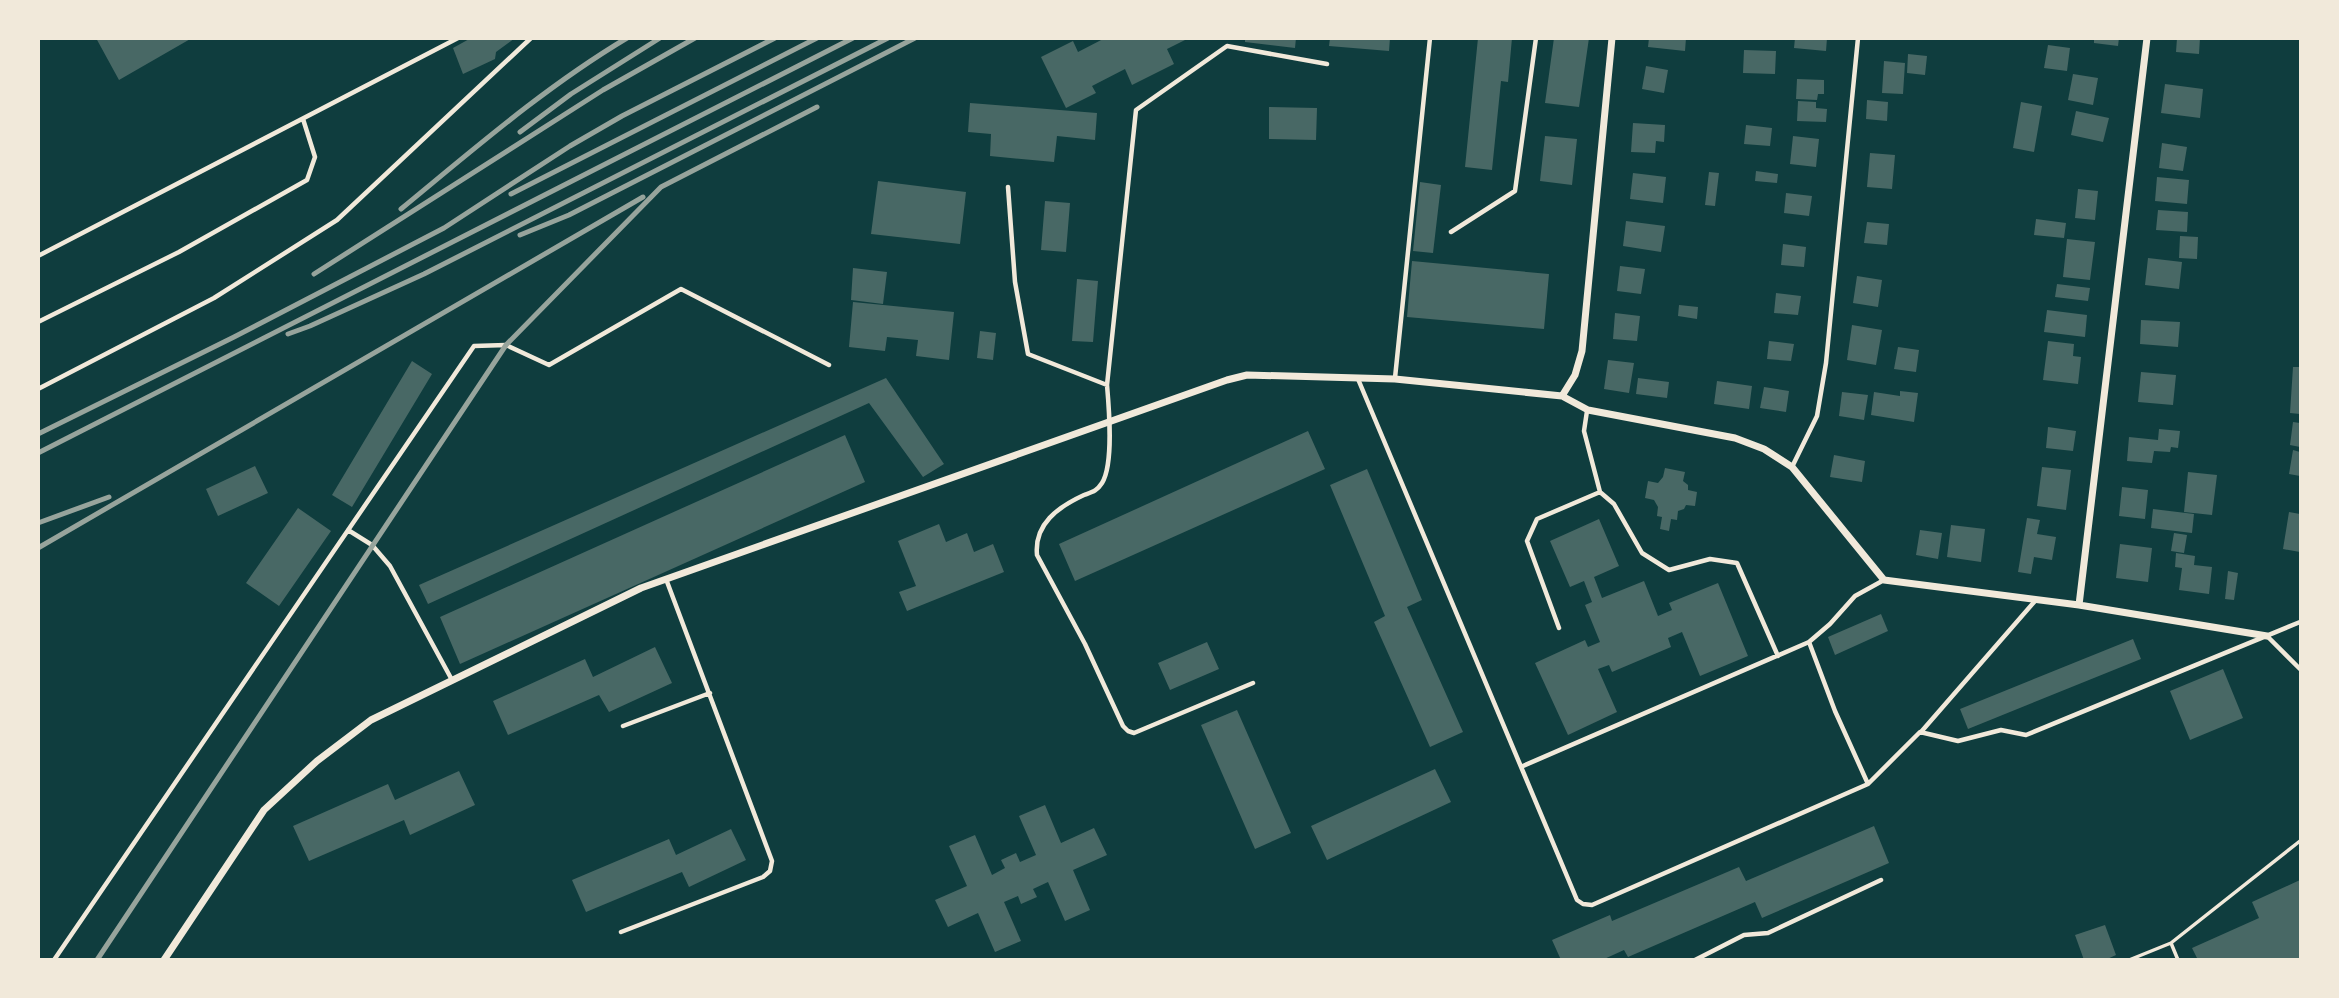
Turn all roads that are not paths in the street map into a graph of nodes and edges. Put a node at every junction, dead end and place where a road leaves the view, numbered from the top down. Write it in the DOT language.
graph roads {
  1 [pos="458,38"];
  2 [pos="531,38"];
  3 [pos="1430,38"];
  4 [pos="1536,38"];
  5 [pos="1612,38"];
  6 [pos="1858,38"];
  7 [pos="2147,38"];
  8 [pos="1327,64"];
  9 [pos="303,119"];
  10 [pos="1008,187"];
  11 [pos="1451,232"];
  12 [pos="38,256"];
  13 [pos="38,322"];
  14 [pos="829,365"];
  15 [pos="1357,378"];
  16 [pos="1395,379"];
  17 [pos="1107,386"];
  18 [pos="38,389"];
  19 [pos="1562,396"];
  20 [pos="1588,410"];
  21 [pos="1110,423"];
  22 [pos="1792,467"];
  23 [pos="1600,492"];
  24 [pos="348,530"];
  25 [pos="666,579"];
  26 [pos="1884,580"];
  27 [pos="2035,601"];
  28 [pos="2079,605"];
  29 [pos="2301,622"];
  30 [pos="1559,628"];
  31 [pos="2267,636"];
  32 [pos="1809,642"];
  33 [pos="1778,656"];
  34 [pos="2301,670"];
  35 [pos="453,680"];
  36 [pos="1254,682"];
  37 [pos="710,693"];
  38 [pos="623,726"];
  39 [pos="1920,732"];
  40 [pos="1523,766"];
  41 [pos="1868,784"];
  42 [pos="1881,880"];
  43 [pos="621,932"];
  44 [pos="54,960"];
  45 [pos="164,960"];
  46 [pos="1695,960"];
  1 -- 9 [label="lane"];
  2 -- 18 [label="lane"];
  3 -- 16 [label="lane"];
  4 -- 11 [label="lane"];
  5 -- 19 [label="street"];
  6 -- 22 [label="lane"];
  7 -- 28 [label="street"];
  8 -- 17 [label="lane"];
  9 -- 12 [label="lane"];
  9 -- 13 [label="lane"];
  10 -- 17 [label="lane"];
  14 -- 24 [label="lane"];
  15 -- 16 [label="street"];
  15 -- 21 [label="street"];
  15 -- 40 [label="lane"];
  16 -- 19 [label="street"];
  17 -- 21 [label="lane"];
  19 -- 20 [label="street"];
  20 -- 22 [label="street"];
  20 -- 23 [label="lane"];
  21 -- 25 [label="street"];
  21 -- 36 [label="lane"];
  22 -- 26 [label="street"];
  23 -- 30 [label="lane"];
  23 -- 33 [label="lane"];
  24 -- 35 [label="lane"];
  24 -- 44 [label="lane"];
  25 -- 35 [label="street"];
  25 -- 37 [label="lane"];
  26 -- 27 [label="street"];
  26 -- 32 [label="lane"];
  27 -- 28 [label="street"];
  27 -- 39 [label="lane"];
  28 -- 31 [label="street"];
  29 -- 31 [label="lane"];
  31 -- 34 [label="lane"];
  31 -- 39 [label="lane"];
  32 -- 33 [label="lane"];
  32 -- 41 [label="lane"];
  33 -- 40 [label="lane"];
  35 -- 45 [label="street"];
  37 -- 38 [label="lane"];
  37 -- 43 [label="lane"];
  39 -- 41 [label="lane"];
  40 -- 41 [label="lane"];
  42 -- 46 [label="lane"];
}
